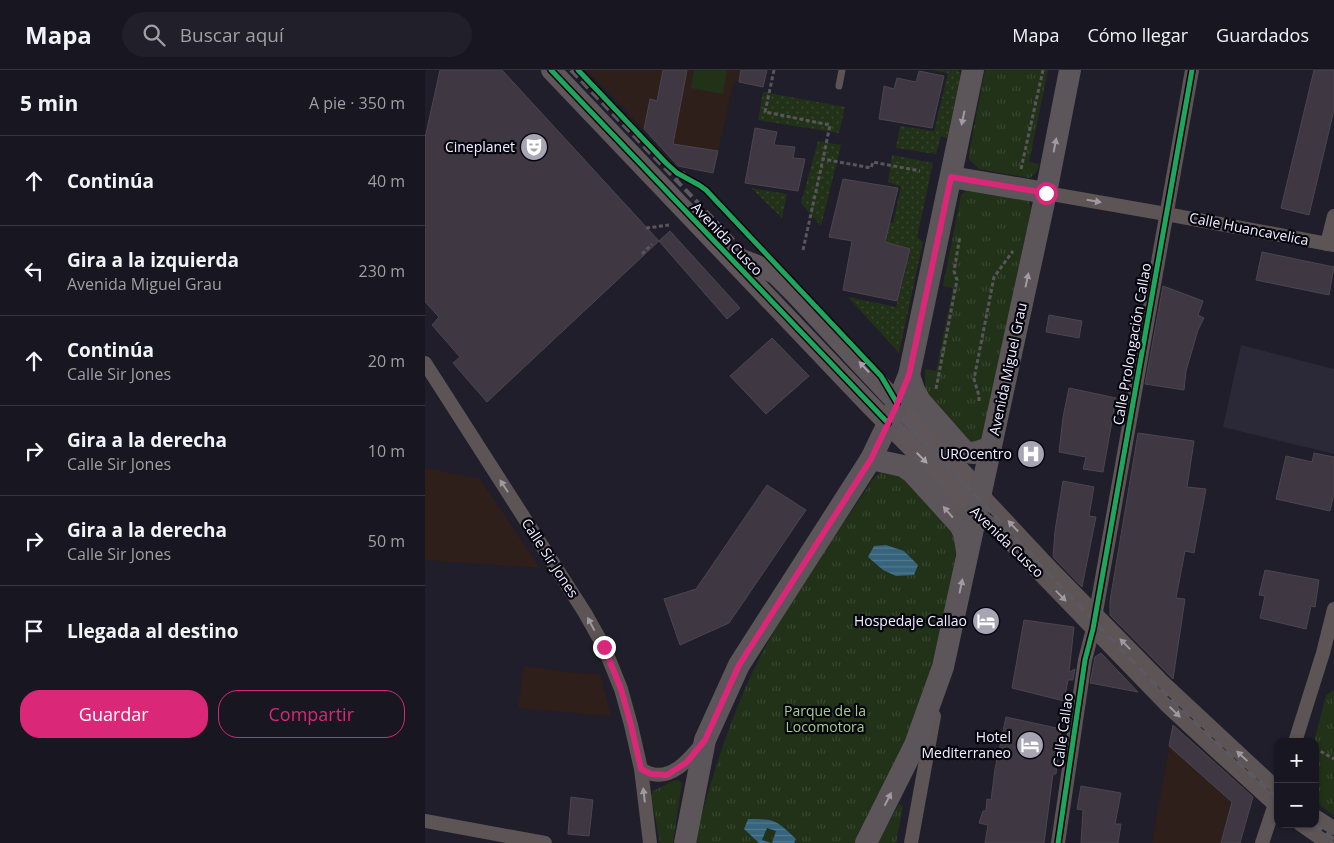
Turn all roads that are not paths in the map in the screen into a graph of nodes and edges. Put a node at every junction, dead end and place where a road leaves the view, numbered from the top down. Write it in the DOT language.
graph roads {
  1 [pos="551,70"];
  2 [pos="842,70"];
  3 [pos="973,70"];
  4 [pos="1070,70"];
  5 [pos="1192,70"];
  6 [pos="839,86"];
  7 [pos="951,177"];
  8 [pos="1046,193"];
  9 [pos="1166,214"];
  10 [pos="1334,216"];
  11 [pos="1331,244"];
  12 [pos="724,252"];
  13 [pos="425,363"];
  14 [pos="909,375"];
  15 [pos="897,403"];
  16 [pos="888,424"];
  17 [pos="991,447"];
  18 [pos="871,459"];
  19 [pos="979,503"];
  20 [pos="968,555"];
  21 [pos="1334,609"];
  22 [pos="1094,621"];
  23 [pos="1329,655"];
  24 [pos="943,668"];
  25 [pos="1297,738"];
  26 [pos="705,740"];
  27 [pos="641,769"];
  28 [pos="1274,785"];
  29 [pos="1274,800"];
  30 [pos="1274,811"];
  31 [pos="1319,819"];
  32 [pos="425,821"];
  33 [pos="1306,828"];
  34 [pos="1334,828"];
  35 [pos="545,843"];
  36 [pos="650,843"];
  37 [pos="685,843"];
  38 [pos="866,843"];
  39 [pos="911,843"];
  40 [pos="1058,843"];
  41 [pos="1262,843"];
  42 [pos="1327,843"];
  1 -- 12 [label="main road, Avenida Cusco"];
  2 -- 6 [label="lane"];
  3 -- 7 [label="main road, one-way"];
  8 -- 4 [label="main road, Avenida Miguel Grau, one-way"];
  5 -- 9 [label="street, Calle Prolongación Callao"];
  7 -- 8 [label="main road"];
  7 -- 14 [label="main road"];
  8 -- 9 [label="street, Calle Huancavelica, one-way"];
  17 -- 8 [label="main road, Avenida Miguel Grau, one-way"];
  9 -- 11 [label="street, Calle Huancavelica"];
  9 -- 22 [label="street, Calle Prolongación Callao"];
  10 -- 11 [label="street"];
  15 -- 12 [label="main road, Avenida Cusco, one-way"];
  12 -- 16 [label="main road, Avenida Cusco"];
  27 -- 13 [label="street, Calle Sir Jones, one-way"];
  14 -- 15 [label="main road"];
  14 -- 17 [label="main road"];
  15 -- 16 [label="main road"];
  15 -- 19 [label="main road, Avenida Cusco"];
  16 -- 18 [label="main road"];
  16 -- 19 [label="main road, Avenida Cusco, one-way"];
  17 -- 19 [label="main road, Avenida Miguel Grau"];
  20 -- 18 [label="main road, one-way"];
  18 -- 26 [label="main road"];
  19 -- 20 [label="main road, Avenida Miguel Grau"];
  22 -- 19 [label="street, Avenida Cusco, one-way"];
  19 -- 22 [label="street, Avenida Cusco, one-way"];
  24 -- 20 [label="main road, Avenida Miguel Grau, one-way"];
  21 -- 23 [label="street"];
  28 -- 22 [label="street, Avenida Cusco, one-way"];
  22 -- 29 [label="street, Avenida Cusco, one-way"];
  22 -- 40 [label="street, Calle Callao"];
  23 -- 25 [label="street"];
  38 -- 24 [label="main road, Avenida Miguel Grau, one-way"];
  24 -- 39 [label="street, Avenida Miguel Grau"];
  26 -- 27 [label="street"];
  26 -- 37 [label="main road"];
  36 -- 27 [label="street, Calle Sir Jones, one-way"];
  30 -- 41 [label="street"];
  31 -- 34 [label="street"];
  32 -- 35 [label="street"];
  33 -- 42 [label="street"];
}
